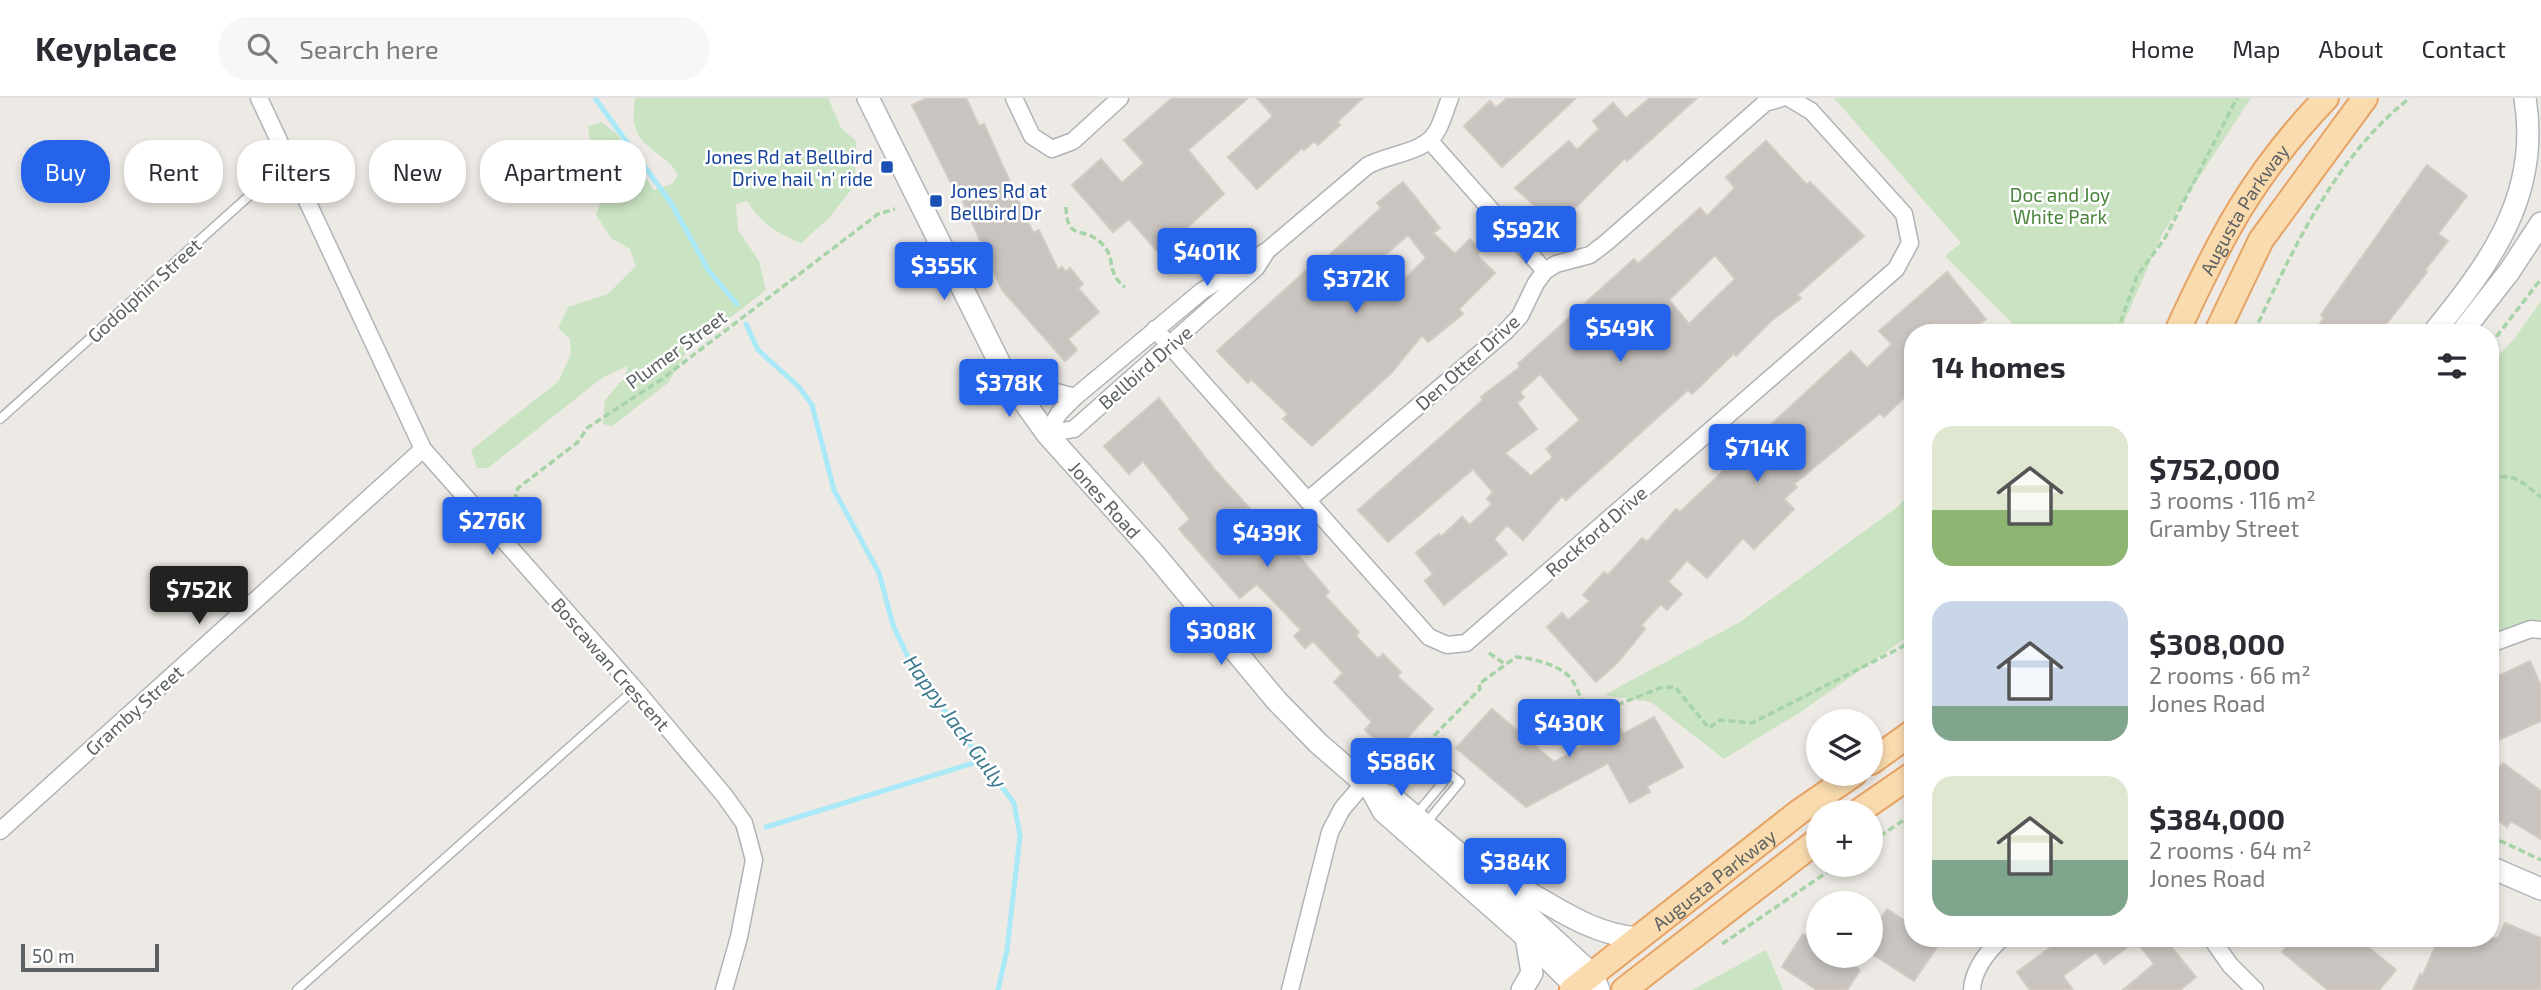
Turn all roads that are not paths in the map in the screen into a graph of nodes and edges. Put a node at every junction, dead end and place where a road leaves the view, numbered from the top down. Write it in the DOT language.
graph roads {
  1 [pos="259,98"];
  2 [pos="868,98"];
  3 [pos="1014,98"];
  4 [pos="1120,98"];
  5 [pos="1450,98"];
  6 [pos="1782,98"];
  7 [pos="1789,98"];
  8 [pos="2326,98"];
  9 [pos="2365,98"];
  10 [pos="2525,98"];
  11 [pos="278,140"];
  12 [pos="1430,141"];
  13 [pos="241,203"];
  14 [pos="308,203"];
  15 [pos="2541,223"];
  16 [pos="1268,250"];
  17 [pos="1545,271"];
  18 [pos="2181,324"];
  19 [pos="2221,324"];
  20 [pos="2440,324"];
  21 [pos="2468,324"];
  22 [pos="1155,329"];
  23 [pos="1170,346"];
  24 [pos="1007,379"];
  25 [pos="1075,397"];
  26 [pos="0,419"];
  27 [pos="1046,434"];
  28 [pos="423,449"];
  29 [pos="1308,500"];
  30 [pos="2541,630"];
  31 [pos="2499,641"];
  32 [pos="635,690"];
  33 [pos="1904,738"];
  34 [pos="1883,753"];
  35 [pos="1904,780"];
  36 [pos="1368,786"];
  37 [pos="1837,786"];
  38 [pos="1875,800"];
  39 [pos="1414,824"];
  40 [pos="0,831"];
  41 [pos="1806,848"];
  42 [pos="1474,866"];
  43 [pos="2499,871"];
  44 [pos="2541,889"];
  45 [pos="1526,937"];
  46 [pos="1639,938"];
  47 [pos="1992,947"];
  48 [pos="2217,947"];
  49 [pos="1583,986"];
  50 [pos="297,990"];
  51 [pos="724,990"];
  52 [pos="1290,990"];
  53 [pos="1522,990"];
  54 [pos="1624,990"];
  55 [pos="1972,990"];
  56 [pos="2255,990"];
  1 -- 11 [label="street, Boscawan Crescent"];
  2 -- 24 [label="street, Jones Road"];
  3 -- 4 [label="street"];
  5 -- 12 [label="street"];
  6 -- 17 [label="street"];
  7 -- 29 [label="street, Rockford Drive"];
  8 -- 18 [label="main road, Augusta Parkway"];
  9 -- 19 [label="main road, Augusta Parkway"];
  10 -- 20 [label="street"];
  12 -- 16 [label="street, Bellbird Drive"];
  12 -- 17 [label="street"];
  13 -- 26 [label="lane, Godolphin Street"];
  14 -- 28 [label="street, Boscawan Crescent"];
  15 -- 21 [label="street"];
  16 -- 22 [label="street, Bellbird Drive"];
  16 -- 23 [label="street, Bellbird Drive"];
  17 -- 29 [label="street, Den Otter Drive"];
  22 -- 23 [label="street, Rockford Drive"];
  22 -- 25 [label="street, Bellbird Drive"];
  23 -- 27 [label="street, Bellbird Drive"];
  23 -- 29 [label="street, Rockford Drive"];
  24 -- 25 [label="street, Bellbird Drive"];
  24 -- 27 [label="street, Jones Road"];
  25 -- 27 [label="street, Bellbird Drive"];
  27 -- 36 [label="street, Jones Road"];
  28 -- 32 [label="street, Boscawan Crescent"];
  28 -- 40 [label="street, Gramby Street"];
  30 -- 31 [label="street"];
  32 -- 50 [label="lane"];
  32 -- 51 [label="street, Boscawan Crescent"];
  33 -- 34 [label="main road"];
  35 -- 38 [label="main road"];
  36 -- 39 [label="street, Jones Road"];
  36 -- 52 [label="street"];
  37 -- 46 [label="main road, Augusta Parkway"];
  39 -- 39 [label="lane"];
  39 -- 42 [label="street, Jones Road"];
  39 -- 45 [label="street, Jones Road"];
  41 -- 54 [label="main road, Augusta Parkway"];
  42 -- 46 [label="street"];
  42 -- 49 [label="street, Jones Road"];
  43 -- 44 [label="street"];
  45 -- 49 [label="street, Jones Road"];
  45 -- 53 [label="street"];
  46 -- 49 [label="main road, Augusta Parkway"];
  47 -- 55 [label="street"];
  48 -- 56 [label="street"];
}
